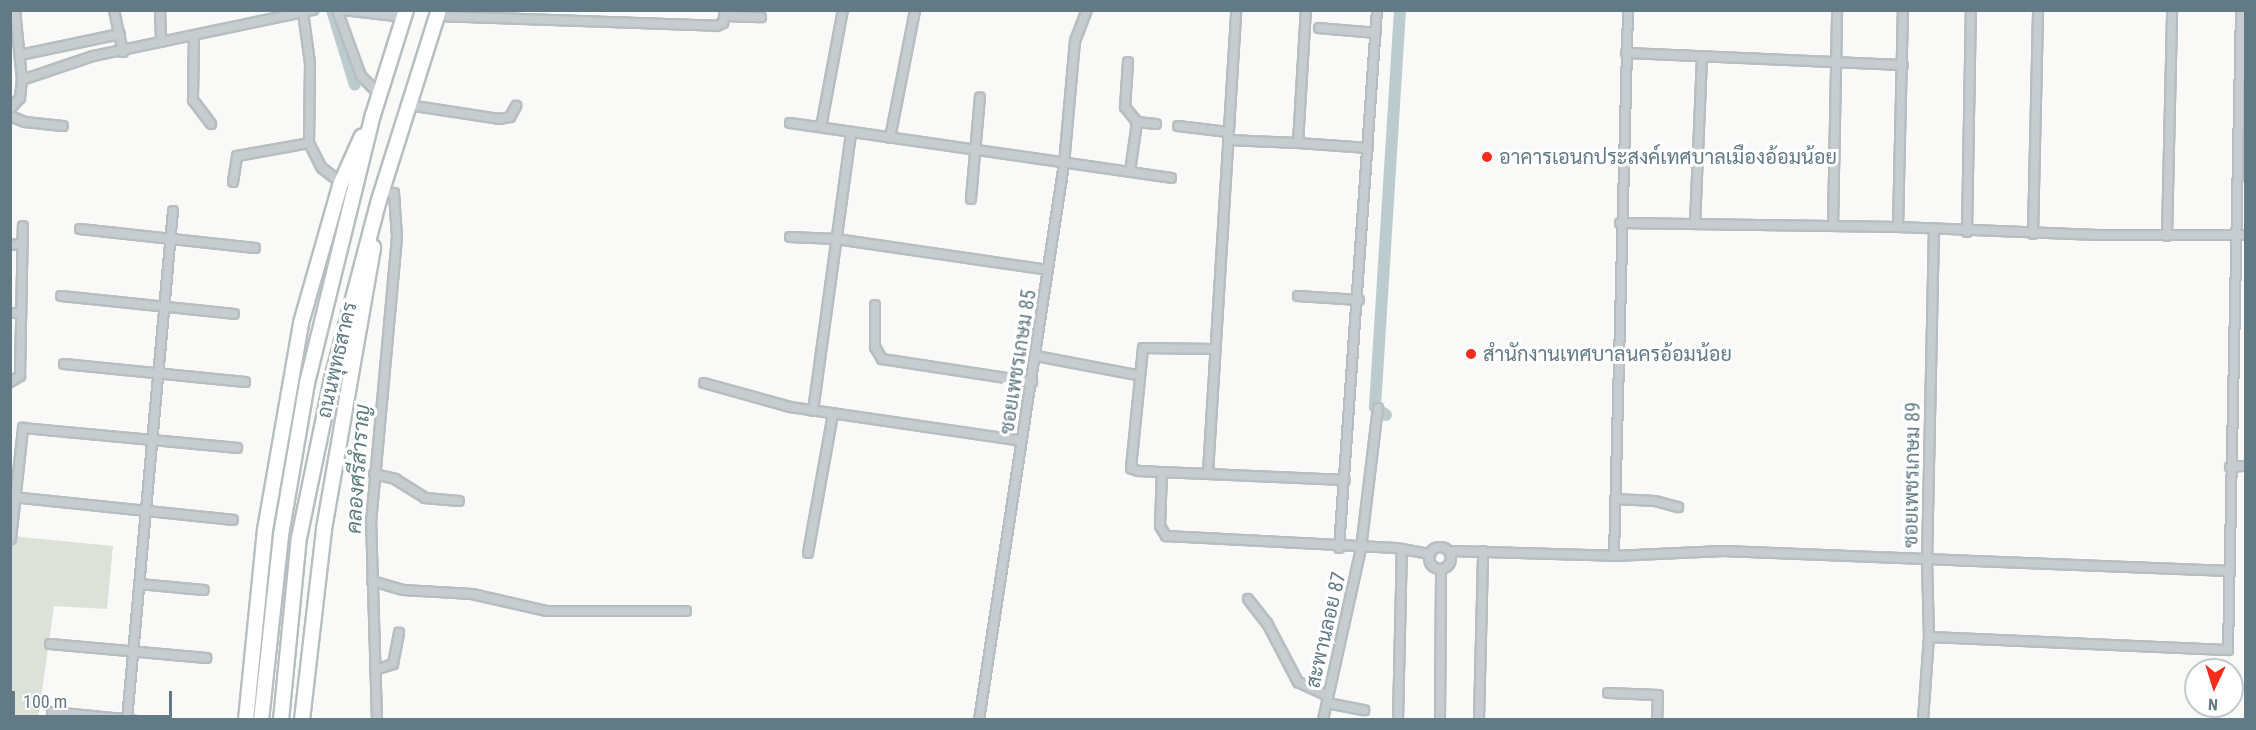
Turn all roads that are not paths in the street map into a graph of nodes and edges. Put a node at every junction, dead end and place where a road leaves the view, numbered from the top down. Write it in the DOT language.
graph roads {
  1 [pos="114,10"];
  2 [pos="160,10"];
  3 [pos="313,10"];
  4 [pos="337,10"];
  5 [pos="343,10"];
  6 [pos="843,10"];
  7 [pos="915,10"];
  8 [pos="1087,10"];
  9 [pos="1236,10"];
  10 [pos="1306,10"];
  11 [pos="1377,10"];
  12 [pos="1628,10"];
  13 [pos="1837,10"];
  14 [pos="1903,10"];
  15 [pos="1971,10"];
  16 [pos="2038,10"];
  17 [pos="2172,10"];
  18 [pos="2241,10"];
  19 [pos="13,12"];
  20 [pos="303,12"];
  21 [pos="438,13"];
  22 [pos="725,13"];
  23 [pos="405,14"];
  24 [pos="483,14"];
  25 [pos="761,17"];
  26 [pos="1319,28"];
  27 [pos="1376,33"];
  28 [pos="120,34"];
  29 [pos="194,35"];
  30 [pos="161,42"];
  31 [pos="17,49"];
  32 [pos="51,50"];
  33 [pos="123,52"];
  34 [pos="1626,53"];
  35 [pos="1702,57"];
  36 [pos="1128,62"];
  37 [pos="1836,62"];
  38 [pos="1903,64"];
  39 [pos="63,66"];
  40 [pos="22,80"];
  41 [pos="379,94"];
  42 [pos="980,97"];
  43 [pos="408,105"];
  44 [pos="516,106"];
  45 [pos="10,109"];
  46 [pos="373,115"];
  47 [pos="10,116"];
  48 [pos="1137,122"];
  49 [pos="790,123"];
  50 [pos="211,124"];
  51 [pos="1156,124"];
  52 [pos="63,126"];
  53 [pos="1178,126"];
  54 [pos="822,127"];
  55 [pos="851,132"];
  56 [pos="1228,136"];
  57 [pos="891,138"];
  58 [pos="309,143"];
  59 [pos="1298,143"];
  60 [pos="1368,148"];
  61 [pos="975,150"];
  62 [pos="1064,164"];
  63 [pos="1130,172"];
  64 [pos="1171,178"];
  65 [pos="233,182"];
  66 [pos="341,183"];
  67 [pos="385,195"];
  68 [pos="971,199"];
  69 [pos="173,211"];
  70 [pos="1620,223"];
  71 [pos="1695,224"];
  72 [pos="23,226"];
  73 [pos="1833,226"];
  74 [pos="1898,227"];
  75 [pos="80,229"];
  76 [pos="1934,231"];
  77 [pos="1967,232"];
  78 [pos="2033,234"];
  79 [pos="2241,235"];
  80 [pos="2167,236"];
  81 [pos="790,237"];
  82 [pos="836,239"];
  83 [pos="171,240"];
  84 [pos="22,244"];
  85 [pos="10,245"];
  86 [pos="255,248"];
  87 [pos="1048,270"];
  88 [pos="61,296"];
  89 [pos="1298,296"];
  90 [pos="1359,300"];
  91 [pos="876,305"];
  92 [pos="164,307"];
  93 [pos="10,313"];
  94 [pos="20,313"];
  95 [pos="234,314"];
  96 [pos="1214,349"];
  97 [pos="1036,356"];
  98 [pos="64,364"];
  99 [pos="158,372"];
  100 [pos="1137,375"];
  101 [pos="10,382"];
  102 [pos="245,382"];
  103 [pos="1032,382"];
  104 [pos="704,383"];
  105 [pos="1378,408"];
  106 [pos="813,411"];
  107 [pos="833,414"];
  108 [pos="152,439"];
  109 [pos="1022,441"];
  110 [pos="237,448"];
  111 [pos="2246,466"];
  112 [pos="2230,467"];
  113 [pos="1162,472"];
  114 [pos="1208,473"];
  115 [pos="374,474"];
  116 [pos="1345,480"];
  117 [pos="13,497"];
  118 [pos="1615,499"];
  119 [pos="459,501"];
  120 [pos="1678,507"];
  121 [pos="146,511"];
  122 [pos="232,520"];
  123 [pos="11,539"];
  124 [pos="1339,548"];
  125 [pos="1361,548"];
  126 [pos="1402,549"];
  127 [pos="1450,551"];
  128 [pos="1483,551"];
  129 [pos="808,553"];
  130 [pos="1430,554"];
  131 [pos="1614,556"];
  132 [pos="1927,562"];
  133 [pos="1441,569"];
  134 [pos="2230,571"];
  135 [pos="372,581"];
  136 [pos="139,584"];
  137 [pos="204,590"];
  138 [pos="1248,599"];
  139 [pos="686,612"];
  140 [pos="399,633"];
  141 [pos="1929,637"];
  142 [pos="50,644"];
  143 [pos="133,651"];
  144 [pos="206,658"];
  145 [pos="375,670"];
  146 [pos="1608,693"];
  147 [pos="1328,700"];
  148 [pos="1364,710"];
  149 [pos="52,712"];
  150 [pos="127,719"];
  151 [pos="133,720"];
  152 [pos="246,720"];
  153 [pos="261,720"];
  154 [pos="281,720"];
  155 [pos="302,720"];
  156 [pos="377,720"];
  157 [pos="979,720"];
  158 [pos="1323,720"];
  159 [pos="1398,720"];
  160 [pos="1440,720"];
  161 [pos="1479,720"];
  162 [pos="1657,720"];
  163 [pos="1923,720"];
  1 -- 28 [label="street"];
  2 -- 30 [label="street"];
  3 -- 20 [label="street"];
  4 -- 41 [label="street"];
  5 -- 23 [label="street"];
  6 -- 54 [label="street"];
  7 -- 57 [label="street"];
  8 -- 62 [label="street, ซอยเพชรเกษม 85"];
  9 -- 56 [label="street"];
  10 -- 59 [label="street"];
  11 -- 27 [label="street"];
  12 -- 34 [label="street"];
  13 -- 37 [label="street"];
  14 -- 38 [label="street"];
  15 -- 77 [label="street"];
  16 -- 78 [label="street"];
  17 -- 80 [label="street"];
  18 -- 79 [label="street"];
  19 -- 31 [label="street"];
  20 -- 29 [label="street"];
  20 -- 58 [label="street"];
  21 -- 24 [label="street"];
  21 -- 43 [label="main road, ถนนพุทธสาคร"];
  22 -- 24 [label="street"];
  22 -- 25 [label="street"];
  23 -- 41 [label="main road, ถนนพุทธสาคร"];
  26 -- 27 [label="street"];
  27 -- 60 [label="street"];
  28 -- 32 [label="street"];
  28 -- 33 [label="street"];
  29 -- 30 [label="street"];
  29 -- 50 [label="street"];
  30 -- 33 [label="street"];
  31 -- 32 [label="street"];
  31 -- 40 [label="street"];
  32 -- 39 [label="street"];
  33 -- 39 [label="street"];
  34 -- 35 [label="street"];
  34 -- 70 [label="street"];
  35 -- 37 [label="street"];
  35 -- 71 [label="street"];
  36 -- 48 [label="street"];
  37 -- 38 [label="street"];
  37 -- 73 [label="street"];
  38 -- 74 [label="street"];
  39 -- 40 [label="street"];
  40 -- 45 [label="street"];
  41 -- 46 [label="main road, ถนนพุทธสาคร"];
  42 -- 61 [label="street"];
  43 -- 44 [label="street"];
  43 -- 67 [label="main road, ถนนพุทธสาคร"];
  46 -- 66 [label="main road"];
  46 -- 153 [label="main road, ถนนพุทธสาคร"];
  47 -- 52 [label="street"];
  48 -- 51 [label="street"];
  48 -- 63 [label="street"];
  49 -- 54 [label="street"];
  53 -- 56 [label="street"];
  54 -- 55 [label="street"];
  55 -- 57 [label="street"];
  55 -- 82 [label="street"];
  56 -- 59 [label="street"];
  56 -- 96 [label="street"];
  57 -- 61 [label="street"];
  58 -- 65 [label="street"];
  58 -- 66 [label="street"];
  59 -- 60 [label="street"];
  60 -- 90 [label="street"];
  61 -- 62 [label="street"];
  61 -- 68 [label="street"];
  62 -- 63 [label="street"];
  62 -- 87 [label="street, ซอยเพชรเกษม 85"];
  63 -- 64 [label="street"];
  66 -- 152 [label="main road"];
  67 -- 115 [label="street"];
  67 -- 154 [label="main road, ถนนพุทธสาคร"];
  67 -- 155 [label="main road"];
  69 -- 83 [label="street"];
  70 -- 71 [label="street"];
  70 -- 118 [label="street"];
  71 -- 73 [label="street"];
  72 -- 84 [label="street"];
  73 -- 74 [label="street"];
  74 -- 76 [label="street"];
  75 -- 83 [label="street"];
  76 -- 77 [label="street"];
  76 -- 132 [label="street, ซอยเพชรเกษม 89"];
  77 -- 78 [label="street"];
  78 -- 80 [label="street"];
  79 -- 80 [label="street"];
  79 -- 112 [label="street"];
  81 -- 82 [label="street"];
  82 -- 87 [label="street"];
  82 -- 106 [label="street"];
  83 -- 86 [label="street"];
  83 -- 92 [label="street"];
  84 -- 85 [label="street"];
  84 -- 94 [label="street"];
  87 -- 97 [label="street, ซอยเพชรเกษม 85"];
  88 -- 92 [label="street"];
  89 -- 90 [label="street"];
  90 -- 116 [label="street"];
  91 -- 103 [label="street"];
  92 -- 95 [label="street"];
  92 -- 99 [label="street"];
  93 -- 94 [label="street"];
  94 -- 101 [label="street"];
  96 -- 100 [label="street"];
  96 -- 114 [label="street"];
  97 -- 100 [label="street"];
  97 -- 103 [label="street, ซอยเพชรเกษม 85"];
  98 -- 99 [label="street"];
  99 -- 102 [label="street"];
  99 -- 108 [label="street"];
  100 -- 113 [label="street"];
  103 -- 109 [label="street, ซอยเพชรเกษม 85"];
  104 -- 106 [label="street"];
  105 -- 125 [label="street, สะพานลอย 87"];
  106 -- 107 [label="street"];
  107 -- 109 [label="street"];
  107 -- 129 [label="street"];
  108 -- 110 [label="street"];
  108 -- 117 [label="street"];
  108 -- 121 [label="street"];
  109 -- 157 [label="street, ซอยเพชรเกษม 85"];
  111 -- 112 [label="street"];
  112 -- 134 [label="street"];
  113 -- 114 [label="street"];
  113 -- 124 [label="street"];
  114 -- 116 [label="street"];
  115 -- 119 [label="street"];
  115 -- 135 [label="street"];
  116 -- 124 [label="street"];
  117 -- 121 [label="street"];
  117 -- 123 [label="street"];
  118 -- 120 [label="street"];
  118 -- 131 [label="street"];
  121 -- 122 [label="street"];
  121 -- 136 [label="street"];
  124 -- 125 [label="street"];
  125 -- 126 [label="street"];
  125 -- 147 [label="street, สะพานลอย 87"];
  126 -- 130 [label="street"];
  126 -- 159 [label="street"];
  127 -- 128 [label="street"];
  127 -- 130 [label="street"];
  127 -- 133 [label="street"];
  128 -- 131 [label="street"];
  128 -- 161 [label="street"];
  130 -- 133 [label="street"];
  131 -- 132 [label="street"];
  132 -- 134 [label="street"];
  132 -- 141 [label="street, ซอยเพชรเกษม 89"];
  133 -- 160 [label="street"];
  134 -- 141 [label="street"];
  135 -- 139 [label="street"];
  135 -- 145 [label="street"];
  136 -- 137 [label="street"];
  136 -- 143 [label="street"];
  138 -- 147 [label="street"];
  140 -- 145 [label="street"];
  141 -- 163 [label="street, ซอยเพชรเกษม 89"];
  142 -- 143 [label="street"];
  143 -- 144 [label="street"];
  143 -- 150 [label="street"];
  145 -- 156 [label="street"];
  146 -- 162 [label="street"];
  147 -- 148 [label="street"];
  147 -- 158 [label="street, สะพานลอย 87"];
  149 -- 150 [label="street"];
  150 -- 151 [label="street"];
}
